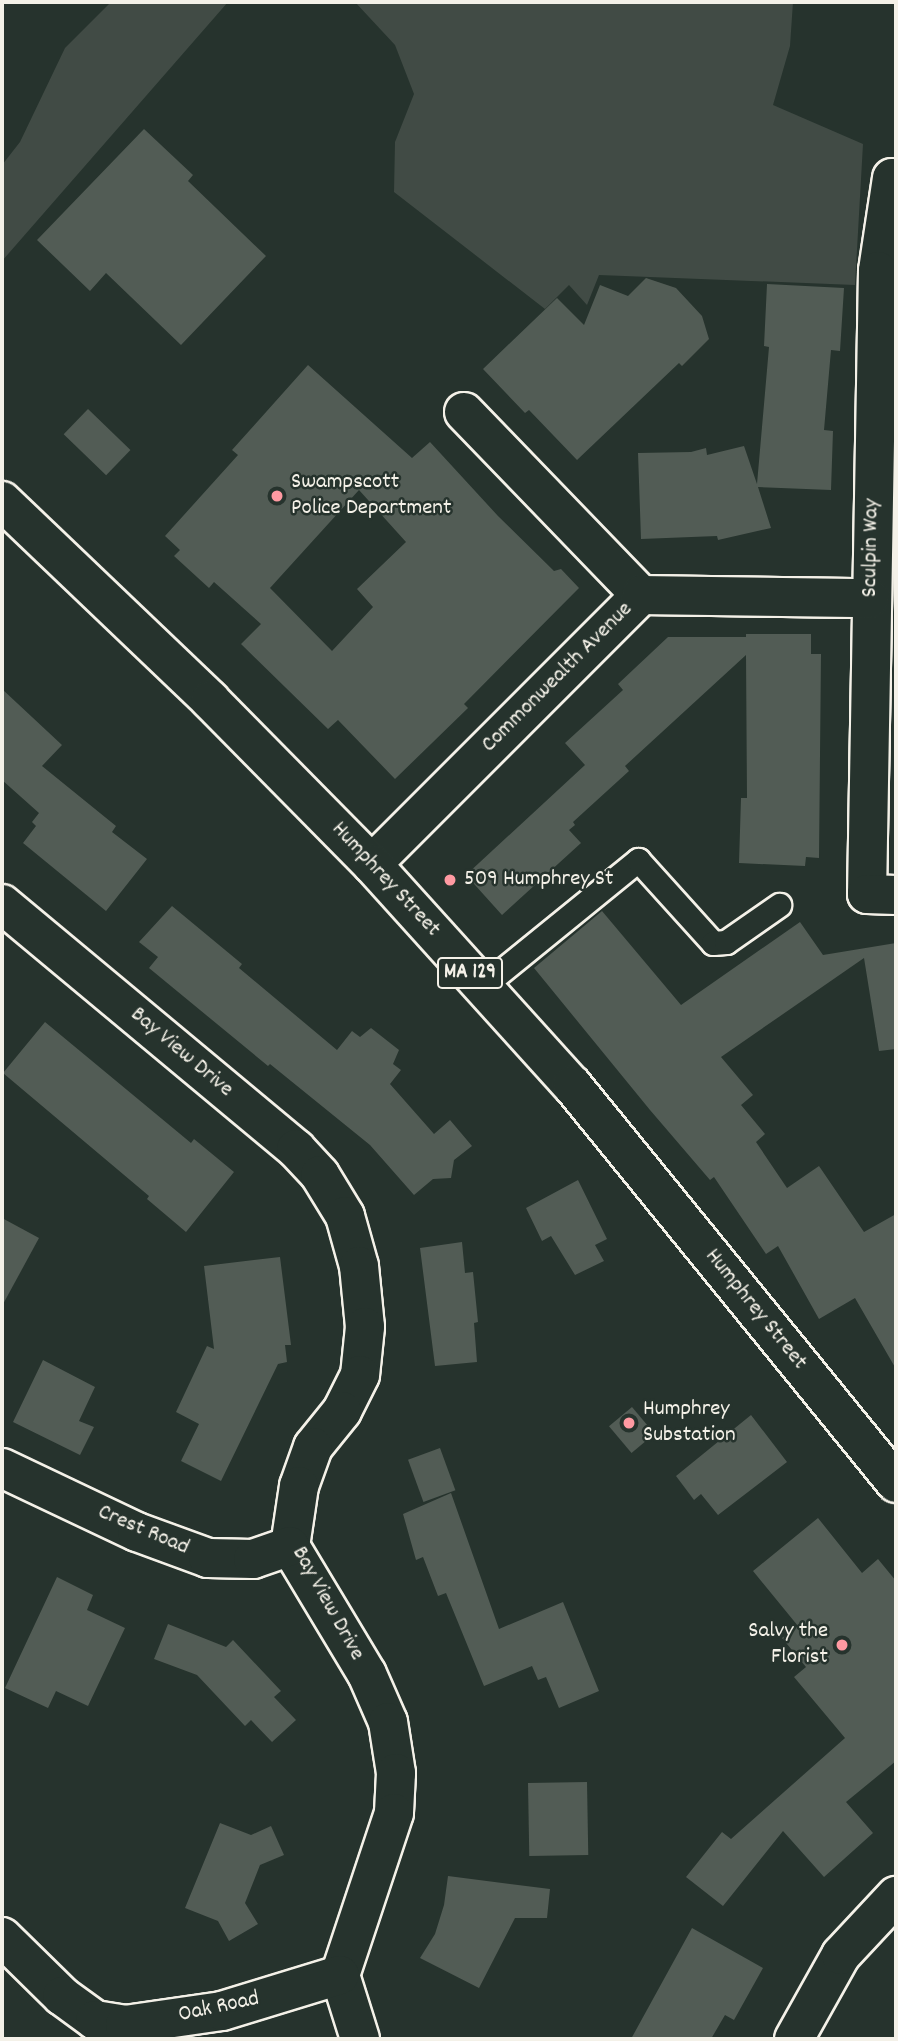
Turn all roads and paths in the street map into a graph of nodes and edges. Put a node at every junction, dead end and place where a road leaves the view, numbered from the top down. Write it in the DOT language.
graph roads {
  1 [pos="896,180"];
  2 [pos="464,412"];
  3 [pos="2,501"];
  4 [pos="641,595"];
  5 [pos="870,598"];
  6 [pos="372,864"];
  7 [pos="896,895"];
  8 [pos="2,905"];
  9 [pos="779,905"];
  10 [pos="483,986"];
  11 [pos="2,1468"];
  12 [pos="896,1483"];
  13 [pos="290,1546"];
  14 [pos="896,1896"];
  15 [pos="2,1937"];
  16 [pos="340,1975"];
  17 [pos="360,2039"];
  18 [pos="794,2039"];
  1 -- 5 [label="street, Sculpin Way"];
  2 -- 4 [label="street"];
  3 -- 6 [label="street, Humphrey Street / MA 129"];
  4 -- 5 [label="street, Commonwealth Avenue"];
  4 -- 6 [label="street, Commonwealth Avenue"];
  5 -- 7 [label="street, Sculpin Way"];
  6 -- 10 [label="street, Humphrey Street / MA 129"];
  8 -- 13 [label="street, Bay View Drive"];
  9 -- 10 [label="lane"];
  10 -- 12 [label="street, Humphrey Street / MA 129"];
  11 -- 13 [label="street, Crest Road"];
  13 -- 16 [label="street, Bay View Drive"];
  14 -- 18 [label="street"];
  15 -- 16 [label="street, Oak Road"];
  16 -- 17 [label="street"];
}
